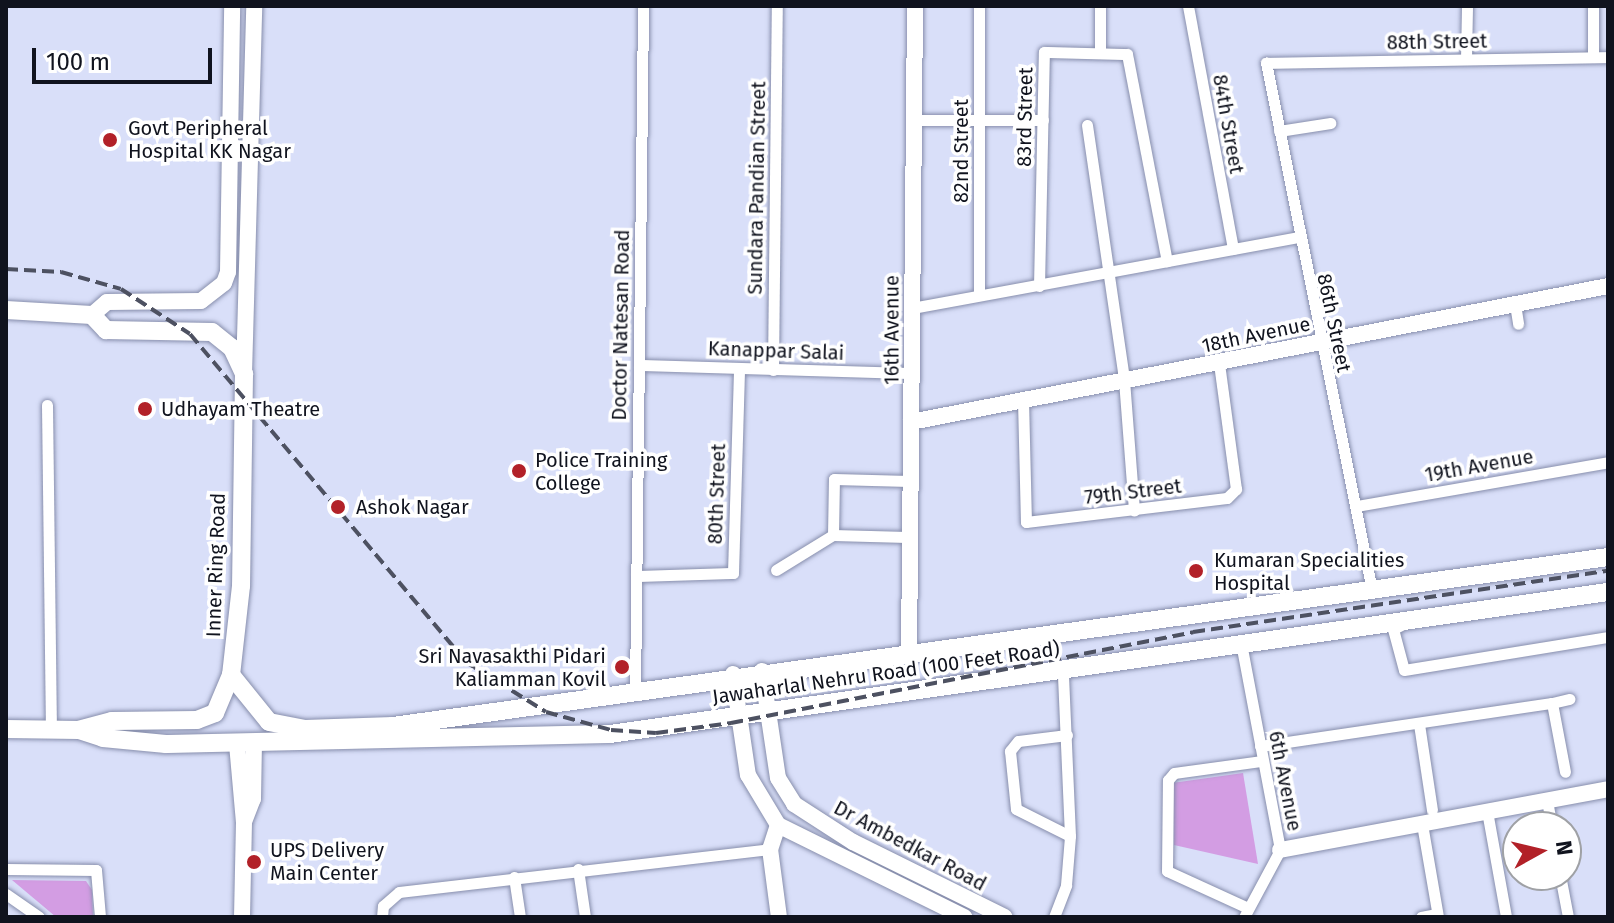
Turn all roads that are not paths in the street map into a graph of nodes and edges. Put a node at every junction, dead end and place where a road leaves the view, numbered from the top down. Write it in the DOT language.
graph roads {
  1 [pos="232,6"];
  2 [pos="254,6"];
  3 [pos="643,6"];
  4 [pos="777,6"];
  5 [pos="915,6"];
  6 [pos="979,6"];
  7 [pos="1100,6"];
  8 [pos="1188,6"];
  9 [pos="1467,6"];
  10 [pos="1593,6"];
  11 [pos="1100,53"];
  12 [pos="1593,57"];
  13 [pos="1608,57"];
  14 [pos="1466,59"];
  15 [pos="1266,63"];
  16 [pos="914,120"];
  17 [pos="979,120"];
  18 [pos="1043,120"];
  19 [pos="1330,123"];
  20 [pos="1087,125"];
  21 [pos="1279,131"];
  22 [pos="229,140"];
  23 [pos="251,141"];
  24 [pos="1297,237"];
  25 [pos="1233,249"];
  26 [pos="1167,261"];
  27 [pos="1110,272"];
  28 [pos="1039,286"];
  29 [pos="1608,286"];
  30 [pos="979,295"];
  31 [pos="1515,304"];
  32 [pos="912,308"];
  33 [pos="6,310"];
  34 [pos="92,315"];
  35 [pos="1518,324"];
  36 [pos="1319,342"];
  37 [pos="1219,364"];
  38 [pos="639,365"];
  39 [pos="739,369"];
  40 [pos="773,370"];
  41 [pos="911,373"];
  42 [pos="244,374"];
  43 [pos="1124,380"];
  44 [pos="1023,400"];
  45 [pos="47,405"];
  46 [pos="911,422"];
  47 [pos="1608,462"];
  48 [pos="909,481"];
  49 [pos="1357,506"];
  50 [pos="1134,511"];
  51 [pos="833,535"];
  52 [pos="907,537"];
  53 [pos="1608,557"];
  54 [pos="776,570"];
  55 [pos="636,576"];
  56 [pos="1372,590"];
  57 [pos="1608,594"];
  58 [pos="1428,619"];
  59 [pos="1608,637"];
  60 [pos="1241,643"];
  61 [pos="909,655"];
  62 [pos="762,671"];
  63 [pos="1063,673"];
  64 [pos="733,674"];
  65 [pos="231,675"];
  66 [pos="635,693"];
  67 [pos="1570,699"];
  68 [pos="1552,703"];
  69 [pos="767,711"];
  70 [pos="740,714"];
  71 [pos="1419,724"];
  72 [pos="6,729"];
  73 [pos="79,730"];
  74 [pos="51,731"];
  75 [pos="1067,735"];
  76 [pos="166,744"];
  77 [pos="245,744"];
  78 [pos="1260,746"];
  79 [pos="1262,761"];
  80 [pos="1565,772"];
  81 [pos="1608,791"];
  82 [pos="1547,801"];
  83 [pos="1487,811"];
  84 [pos="1549,811"];
  85 [pos="1427,817"];
  86 [pos="778,825"];
  87 [pos="1070,836"];
  88 [pos="770,849"];
  89 [pos="1280,850"];
  90 [pos="6,869"];
  91 [pos="578,869"];
  92 [pos="514,877"];
  93 [pos="1563,891"];
  94 [pos="6,894"];
  95 [pos="1246,913"];
  96 [pos="1438,916"];
  97 [pos="39,917"];
  98 [pos="100,917"];
  99 [pos="242,917"];
  100 [pos="382,917"];
  101 [pos="520,917"];
  102 [pos="585,917"];
  103 [pos="779,917"];
  104 [pos="964,917"];
  105 [pos="1005,917"];
  106 [pos="1054,917"];
  107 [pos="1421,917"];
  108 [pos="1506,917"];
  109 [pos="1568,917"];
  1 -- 22 [label="street"];
  2 -- 23 [label="street"];
  3 -- 38 [label="street, Doctor Natesan Road"];
  4 -- 40 [label="street, Sundara Pandian Street"];
  5 -- 16 [label="street, 16th Avenue"];
  6 -- 17 [label="street, 82nd Street"];
  7 -- 11 [label="street"];
  8 -- 25 [label="street, 84th Street"];
  9 -- 14 [label="street"];
  10 -- 12 [label="street"];
  11 -- 18 [label="street, 83rd Street"];
  11 -- 26 [label="street, 83rd Street"];
  12 -- 13 [label="street, 88th Street"];
  12 -- 14 [label="street, 88th Street"];
  14 -- 15 [label="street, 88th Street"];
  15 -- 21 [label="street, 86th Street"];
  16 -- 17 [label="street"];
  16 -- 32 [label="street, 16th Avenue"];
  17 -- 18 [label="street"];
  17 -- 30 [label="street, 82nd Street"];
  18 -- 28 [label="street, 83rd Street"];
  19 -- 21 [label="street"];
  20 -- 27 [label="street"];
  21 -- 24 [label="street, 86th Street"];
  22 -- 23 [label="street"];
  22 -- 34 [label="street"];
  23 -- 42 [label="street"];
  24 -- 25 [label="street"];
  24 -- 36 [label="street, 86th Street"];
  25 -- 26 [label="street"];
  26 -- 27 [label="street"];
  27 -- 28 [label="street"];
  27 -- 43 [label="street"];
  28 -- 30 [label="street"];
  29 -- 31 [label="street, 18th Avenue"];
  30 -- 32 [label="street"];
  31 -- 35 [label="street"];
  31 -- 36 [label="street, 18th Avenue"];
  32 -- 41 [label="street, 16th Avenue"];
  33 -- 34 [label="main road"];
  34 -- 42 [label="main road"];
  36 -- 37 [label="street, 18th Avenue"];
  36 -- 49 [label="street, 86th Street"];
  37 -- 43 [label="street, 18th Avenue"];
  37 -- 50 [label="street, 79th Street"];
  38 -- 39 [label="street, Kanappar Salai"];
  38 -- 55 [label="street, Doctor Natesan Road"];
  39 -- 40 [label="street, Kanappar Salai"];
  39 -- 55 [label="street, 80th Street"];
  40 -- 41 [label="street, Kanappar Salai"];
  41 -- 46 [label="street, 16th Avenue"];
  42 -- 65 [label="main road, Inner Ring Road"];
  43 -- 44 [label="street, 18th Avenue"];
  43 -- 50 [label="street"];
  44 -- 46 [label="street, 18th Avenue"];
  44 -- 50 [label="street, 79th Street"];
  45 -- 74 [label="street"];
  46 -- 48 [label="street, 16th Avenue"];
  47 -- 49 [label="street, 19th Avenue"];
  48 -- 51 [label="street"];
  48 -- 52 [label="street, 16th Avenue"];
  49 -- 56 [label="street, 86th Street"];
  51 -- 52 [label="street"];
  51 -- 54 [label="street"];
  52 -- 61 [label="street, 16th Avenue"];
  53 -- 56 [label="main road, Jawaharlal Nehru Road (100 Feet Road)"];
  55 -- 66 [label="street, Doctor Natesan Road"];
  56 -- 61 [label="main road, Jawaharlal Nehru Road (100 Feet Road)"];
  57 -- 58 [label="main road, Jawaharlal Nehru Road (100 Feet Road)"];
  58 -- 59 [label="street"];
  58 -- 60 [label="main road, Jawaharlal Nehru Road (100 Feet Road)"];
  60 -- 63 [label="main road, Jawaharlal Nehru Road (100 Feet Road)"];
  60 -- 78 [label="street, 6th Avenue"];
  61 -- 62 [label="main road, Jawaharlal Nehru Road (100 Feet Road)"];
  62 -- 64 [label="main road, Jawaharlal Nehru Road (100 Feet Road)"];
  62 -- 69 [label="street, Dr Ambedkar Road"];
  63 -- 69 [label="main road, Jawaharlal Nehru Road (100 Feet Road)"];
  63 -- 75 [label="street"];
  64 -- 66 [label="main road, Jawaharlal Nehru Road (100 Feet Road)"];
  64 -- 70 [label="street"];
  65 -- 66 [label="main road, Jawaharlal Nehru Road (100 Feet Road)"];
  65 -- 73 [label="main road, Inner Ring Road"];
  67 -- 68 [label="street"];
  68 -- 71 [label="street"];
  68 -- 80 [label="street"];
  69 -- 70 [label="main road, Jawaharlal Nehru Road (100 Feet Road)"];
  69 -- 105 [label="street, Dr Ambedkar Road"];
  70 -- 77 [label="main road, Jawaharlal Nehru Road (100 Feet Road)"];
  70 -- 86 [label="street"];
  71 -- 78 [label="street"];
  71 -- 85 [label="street"];
  72 -- 74 [label="main road, Inner Ring Road"];
  73 -- 74 [label="main road, Inner Ring Road"];
  73 -- 76 [label="main road, Inner Ring Road"];
  75 -- 87 [label="street"];
  75 -- 87 [label="street"];
  76 -- 77 [label="main road, Jawaharlal Nehru Road (100 Feet Road)"];
  77 -- 99 [label="street"];
  78 -- 79 [label="street, 6th Avenue"];
  79 -- 89 [label="street, 6th Avenue"];
  79 -- 95 [label="street"];
  81 -- 82 [label="street"];
  82 -- 83 [label="street"];
  82 -- 84 [label="street"];
  83 -- 85 [label="street"];
  83 -- 108 [label="street"];
  85 -- 89 [label="street"];
  85 -- 96 [label="street"];
  86 -- 88 [label="street"];
  86 -- 104 [label="street"];
  87 -- 106 [label="street"];
  88 -- 91 [label="street"];
  88 -- 103 [label="street"];
  89 -- 95 [label="street, 6th Avenue"];
  90 -- 98 [label="street"];
  91 -- 92 [label="street"];
  91 -- 102 [label="street"];
  92 -- 100 [label="street"];
  92 -- 101 [label="street"];
  93 -- 109 [label="street"];
  94 -- 97 [label="street"];
  96 -- 107 [label="street"];
}
